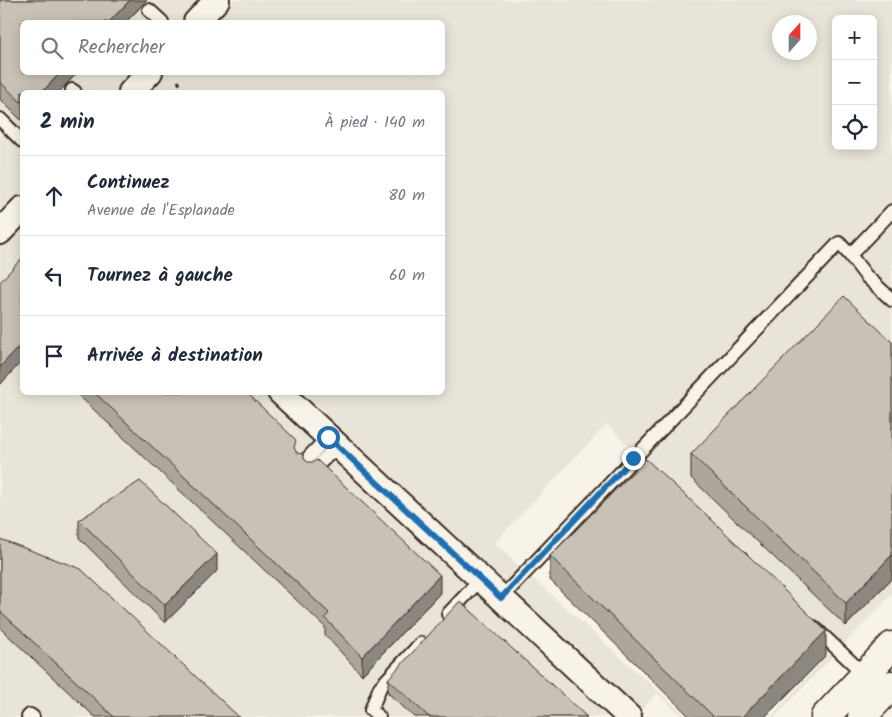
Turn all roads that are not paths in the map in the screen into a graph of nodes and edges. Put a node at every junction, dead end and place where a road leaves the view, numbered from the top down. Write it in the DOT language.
graph roads {
  1 [pos="149,10"];
  2 [pos="160,20"];
  3 [pos="147,75"];
  4 [pos="133,90"];
  5 [pos="0,120"];
  6 [pos="20,139"];
  7 [pos="20,211"];
  8 [pos="892,211"];
  9 [pos="0,232"];
  10 [pos="850,255"];
  11 [pos="892,300"];
  12 [pos="283,395"];
  13 [pos="333,441"];
  14 [pos="307,468"];
  15 [pos="481,579"];
  16 [pos="501,598"];
  17 [pos="805,619"];
  18 [pos="440,623"];
  19 [pos="426,637"];
  20 [pos="892,646"];
  21 [pos="865,675"];
  22 [pos="892,685"];
  23 [pos="28,717"];
  24 [pos="33,717"];
  25 [pos="379,717"];
  26 [pos="629,717"];
  27 [pos="825,717"];
  28 [pos="862,717"];
  1 -- 2 [label="lane"];
  3 -- 4 [label="street"];
  5 -- 6 [label="lane"];
  7 -- 9 [label="street"];
  8 -- 10 [label="lane"];
  10 -- 11 [label="lane"];
  10 -- 16 [label="lane"];
  12 -- 13 [label="street"];
  13 -- 14 [label="lane"];
  13 -- 15 [label="street"];
  15 -- 16 [label="street"];
  15 -- 18 [label="lane"];
  16 -- 26 [label="street"];
  17 -- 21 [label="lane"];
  19 -- 25 [label="lane"];
  20 -- 21 [label="street"];
  21 -- 27 [label="street"];
  22 -- 28 [label="street"];
  23 -- 24 [label="lane"];
}
